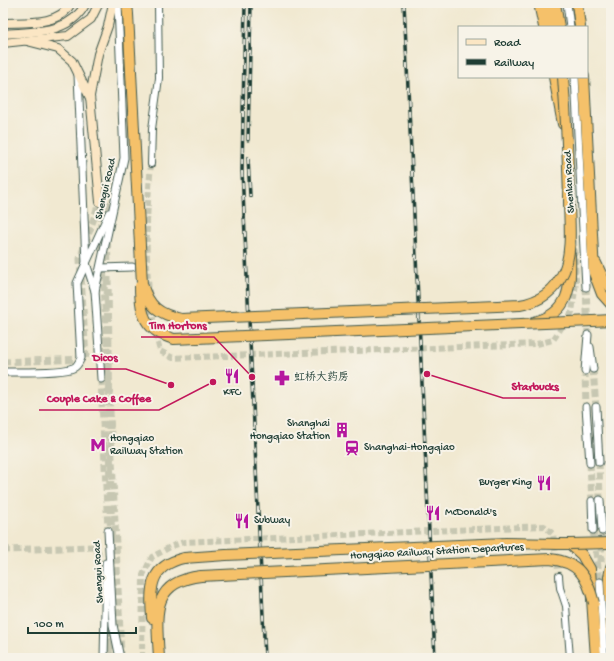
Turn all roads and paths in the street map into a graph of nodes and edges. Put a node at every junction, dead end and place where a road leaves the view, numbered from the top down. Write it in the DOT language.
graph roads {
  1 [pos="71,3"];
  2 [pos="86,3"];
  3 [pos="99,3"];
  4 [pos="113,3"];
  5 [pos="118,3"];
  6 [pos="128,3"];
  7 [pos="158,3"];
  8 [pos="539,3"];
  9 [pos="548,3"];
  10 [pos="555,3"];
  11 [pos="567,3"];
  12 [pos="577,3"];
  13 [pos="3,23"];
  14 [pos="544,26"];
  15 [pos="552,26"];
  16 [pos="559,26"];
  17 [pos="570,26"];
  18 [pos="580,26"];
  19 [pos="3,34"];
  20 [pos="27,41"];
  21 [pos="3,43"];
  22 [pos="78,73"];
  23 [pos="554,78"];
  24 [pos="563,78"];
  25 [pos="576,78"];
  26 [pos="584,78"];
  27 [pos="90,96"];
  28 [pos="567,150"];
  29 [pos="151,164"];
  30 [pos="116,198"];
  31 [pos="103,202"];
  32 [pos="570,240"];
  33 [pos="592,243"];
  34 [pos="86,263"];
  35 [pos="101,268"];
  36 [pos="136,268"];
  37 [pos="586,287"];
  38 [pos="611,288"];
  39 [pos="95,291"];
  40 [pos="611,304"];
  41 [pos="611,320"];
  42 [pos="526,324"];
  43 [pos="593,369"];
  44 [pos="585,371"];
  45 [pos="3,372"];
  46 [pos="101,379"];
  47 [pos="586,407"];
  48 [pos="596,407"];
  49 [pos="599,462"];
  50 [pos="590,463"];
  51 [pos="600,500"];
  52 [pos="592,501"];
  53 [pos="593,530"];
  54 [pos="602,531"];
  55 [pos="611,543"];
  56 [pos="570,544"];
  57 [pos="611,567"];
  58 [pos="559,576"];
  59 [pos="600,582"];
  60 [pos="610,599"];
  61 [pos="594,603"];
  62 [pos="611,633"];
  63 [pos="158,638"];
  64 [pos="104,658"];
  65 [pos="120,658"];
  66 [pos="159,658"];
  67 [pos="570,658"];
  68 [pos="596,658"];
  69 [pos="604,658"];
  1 -- 13 [label="main road"];
  2 -- 19 [label="main road"];
  3 -- 20 [label="main road, Shengui Road"];
  4 -- 27 [label="main road, Shengui Road"];
  5 -- 30 [label="street, Shengui Road"];
  6 -- 36 [label="highway, bridge"];
  7 -- 29 [label="street"];
  8 -- 14 [label="highway"];
  9 -- 15 [label="highway"];
  10 -- 16 [label="highway"];
  11 -- 17 [label="street"];
  12 -- 18 [label="highway"];
  20 -- 21 [label="main road, Shengui Road"];
  20 -- 22 [label="main road, Shengui Road"];
  22 -- 27 [label="main road, Shengui Road"];
  22 -- 34 [label="street"];
  23 -- 28 [label="highway, bridge"];
  24 -- 28 [label="highway, bridge"];
  25 -- 37 [label="street, Shenlan Road"];
  26 -- 33 [label="highway"];
  27 -- 31 [label="main road, Shengui Road"];
  28 -- 32 [label="highway, bridge"];
  30 -- 34 [label="street"];
  30 -- 35 [label="street, Shengui Road"];
  32 -- 36 [label="highway, bridge"];
  32 -- 42 [label="highway, bridge"];
  33 -- 38 [label="highway"];
  33 -- 40 [label="highway"];
  34 -- 39 [label="street"];
  34 -- 45 [label="street"];
  35 -- 36 [label="street"];
  35 -- 39 [label="street, Shengui Road"];
  36 -- 42 [label="highway, bridge"];
  39 -- 46 [label="street, Shengui Road"];
  41 -- 42 [label="highway, bridge"];
  43 -- 44 [label="street"];
  47 -- 50 [label="street"];
  48 -- 49 [label="street"];
  51 -- 54 [label="street"];
  52 -- 53 [label="street"];
  55 -- 56 [label="highway, bridge"];
  56 -- 61 [label="highway, bridge"];
  56 -- 63 [label="highway, bridge"];
  57 -- 60 [label="highway"];
  58 -- 67 [label="street"];
  59 -- 69 [label="street"];
  60 -- 62 [label="highway"];
  61 -- 63 [label="highway, Hongqiao Railway Station Departures, bridge"];
  61 -- 68 [label="highway, Hongqiao Railway Station Departures"];
  63 -- 66 [label="highway"];
  64 -- 65 [label="street, Shengui Road"];
}
